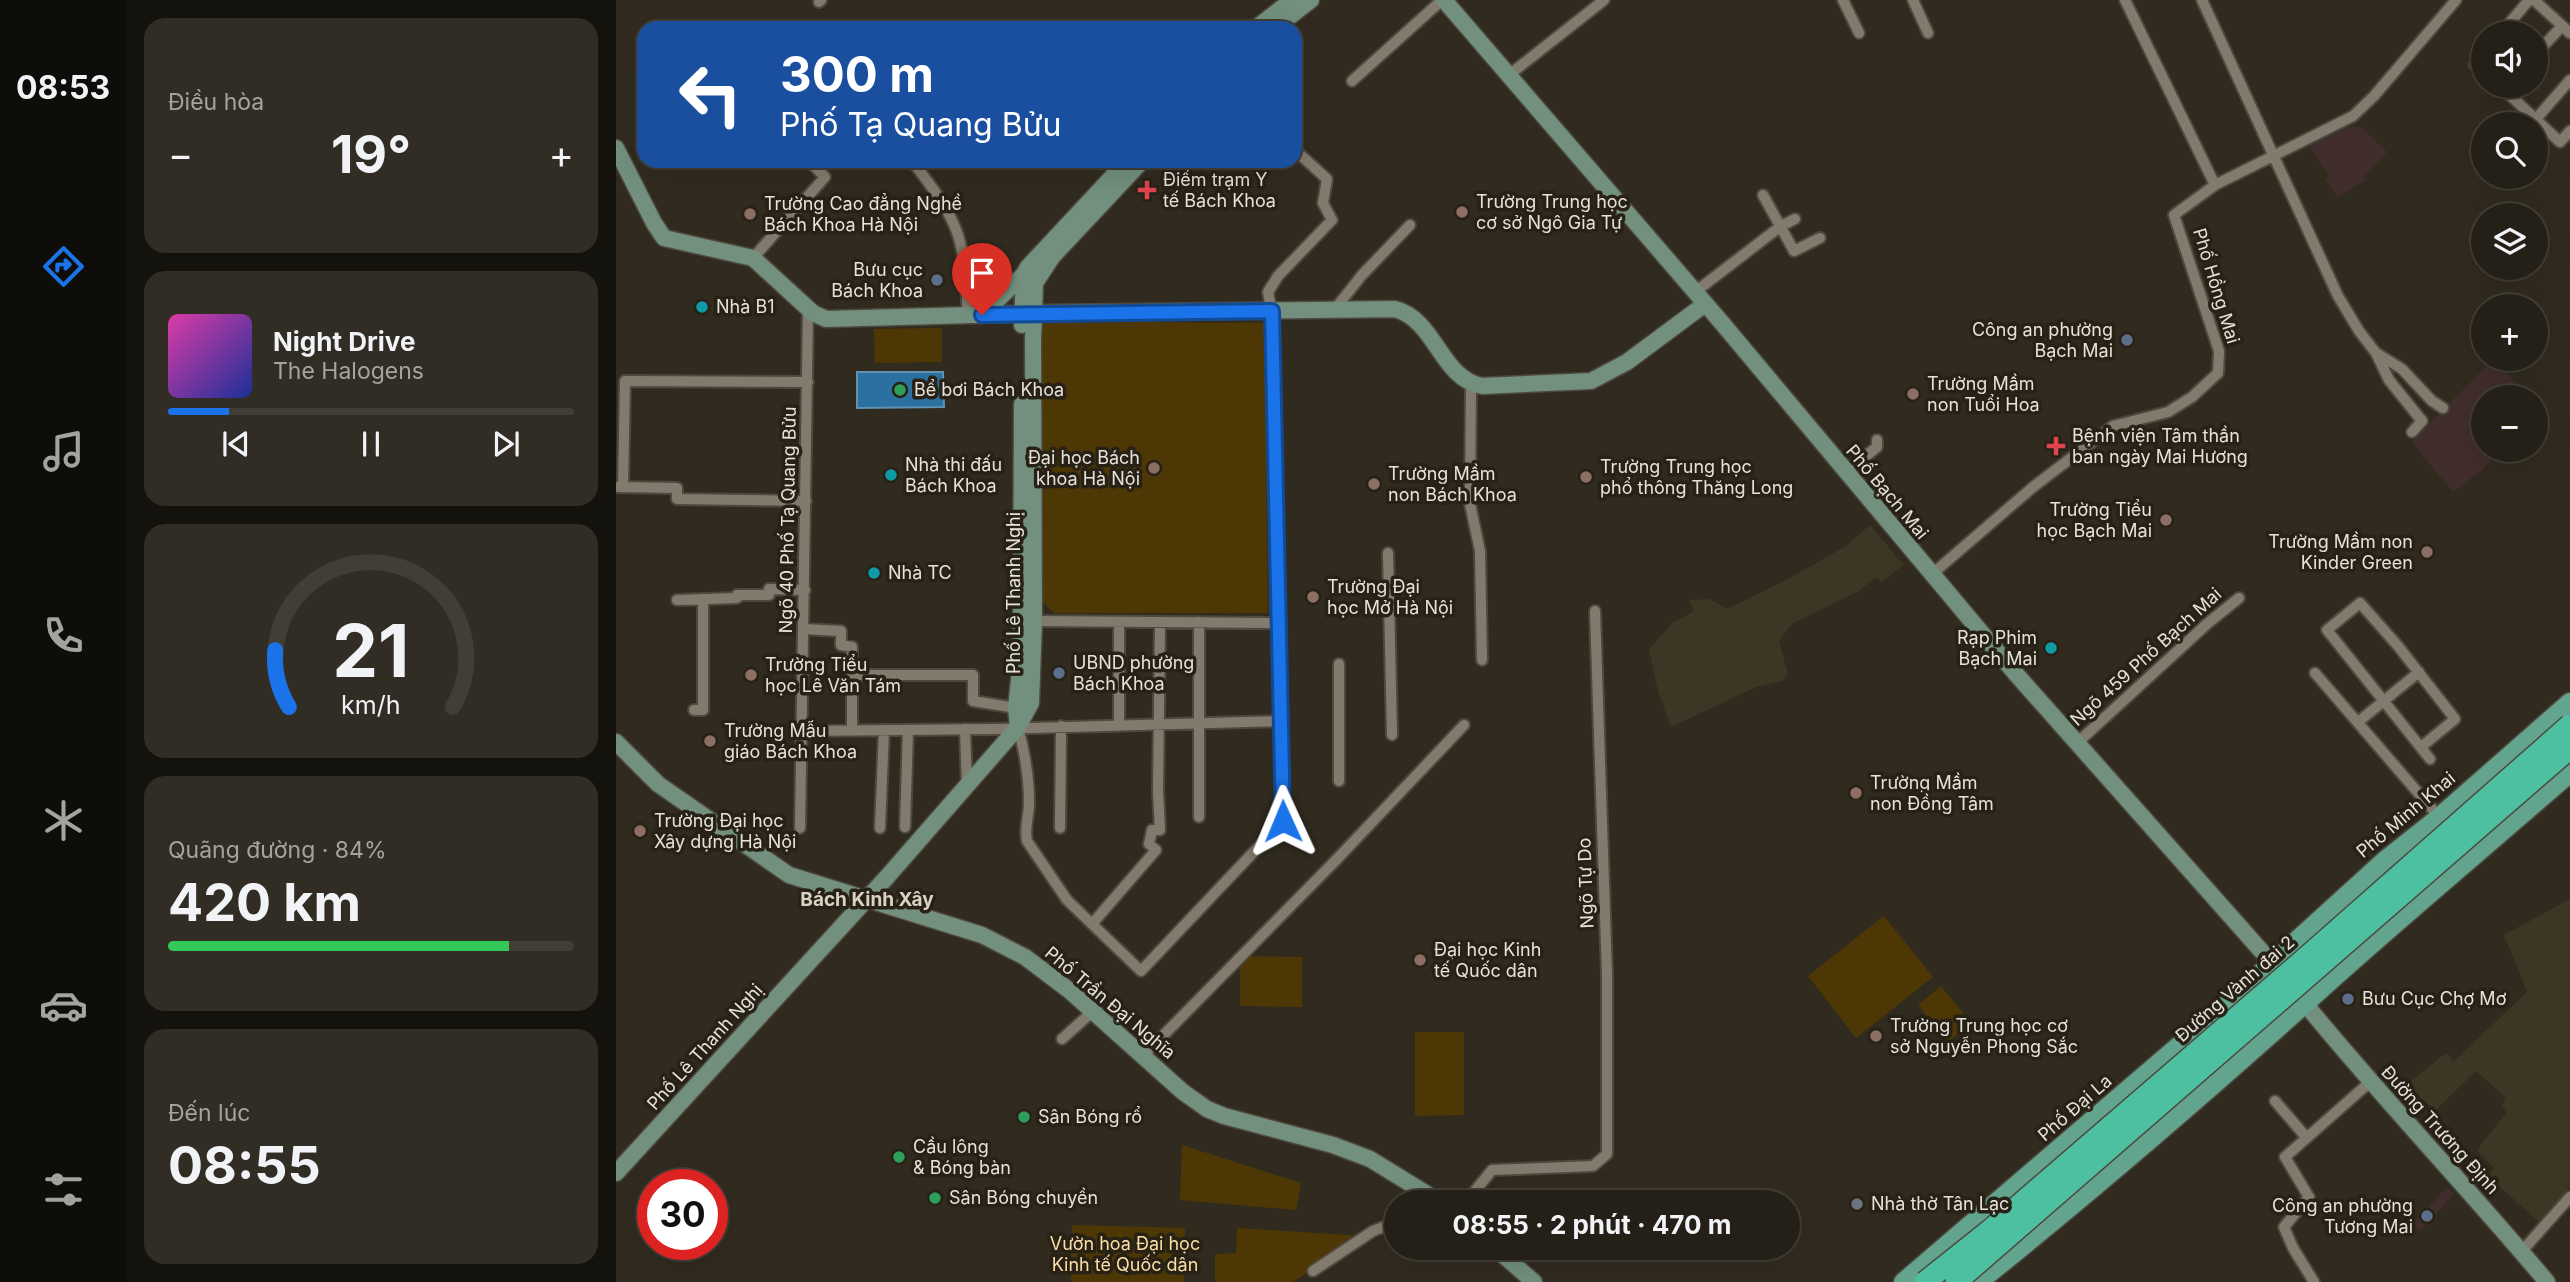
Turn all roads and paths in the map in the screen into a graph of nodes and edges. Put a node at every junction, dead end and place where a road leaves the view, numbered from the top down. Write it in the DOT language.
graph roads {
  1 [pos="1292,0"];
  2 [pos="1311,0"];
  3 [pos="1443,0"];
  4 [pos="1604,0"];
  5 [pos="1843,0"];
  6 [pos="1913,0"];
  7 [pos="2125,0"];
  8 [pos="2202,0"];
  9 [pos="2456,0"];
  10 [pos="2532,0"];
  11 [pos="1265,21"];
  12 [pos="1284,21"];
  13 [pos="2512,21"];
  14 [pos="2566,29"];
  15 [pos="1859,33"];
  16 [pos="1928,33"];
  17 [pos="2548,44"];
  18 [pos="1509,75"];
  19 [pos="2570,80"];
  20 [pos="1352,81"];
  21 [pos="2514,98"];
  22 [pos="2527,112"];
  23 [pos="2542,112"];
  24 [pos="2548,131"];
  25 [pos="2570,131"];
  26 [pos="616,148"];
  27 [pos="1302,156"];
  28 [pos="2273,156"];
  29 [pos="816,168"];
  30 [pos="918,168"];
  31 [pos="1120,168"];
  32 [pos="1135,168"];
  33 [pos="2215,185"];
  34 [pos="1763,195"];
  35 [pos="1796,219"];
  36 [pos="1410,225"];
  37 [pos="1781,226"];
  38 [pos="1820,238"];
  39 [pos="753,258"];
  40 [pos="1030,279"];
  41 [pos="1700,298"];
  42 [pos="808,309"];
  43 [pos="1335,309"];
  44 [pos="1272,311"];
  45 [pos="1058,313"];
  46 [pos="1028,314"];
  47 [pos="975,315"];
  48 [pos="2376,353"];
  49 [pos="807,382"];
  50 [pos="1471,384"];
  51 [pos="2443,408"];
  52 [pos="2412,432"];
  53 [pos="1877,440"];
  54 [pos="1845,473"];
  55 [pos="620,487"];
  56 [pos="806,501"];
  57 [pos="1388,553"];
  58 [pos="1931,575"];
  59 [pos="805,590"];
  60 [pos="2239,597"];
  61 [pos="677,600"];
  62 [pos="703,600"];
  63 [pos="1595,611"];
  64 [pos="1034,621"];
  65 [pos="1119,622"];
  66 [pos="1160,622"];
  67 [pos="1199,622"];
  68 [pos="1277,623"];
  69 [pos="804,629"];
  70 [pos="1482,660"];
  71 [pos="1339,664"];
  72 [pos="2419,672"];
  73 [pos="2315,673"];
  74 [pos="852,675"];
  75 [pos="2383,702"];
  76 [pos="2570,702"];
  77 [pos="1016,708"];
  78 [pos="694,710"];
  79 [pos="1281,721"];
  80 [pos="2358,722"];
  81 [pos="1158,723"];
  82 [pos="1199,723"];
  83 [pos="1119,724"];
  84 [pos="1464,725"];
  85 [pos="2570,725"];
  86 [pos="1061,726"];
  87 [pos="1018,727"];
  88 [pos="965,729"];
  89 [pos="852,730"];
  90 [pos="884,730"];
  91 [pos="908,730"];
  92 [pos="802,731"];
  93 [pos="1392,735"];
  94 [pos="616,742"];
  95 [pos="2076,744"];
  96 [pos="2421,747"];
  97 [pos="2570,748"];
  98 [pos="2430,758"];
  99 [pos="2570,772"];
  100 [pos="1339,781"];
  101 [pos="967,787"];
  102 [pos="1199,817"];
  103 [pos="2439,817"];
  104 [pos="800,828"];
  105 [pos="880,828"];
  106 [pos="905,828"];
  107 [pos="1060,828"];
  108 [pos="868,898"];
  109 [pos="1092,924"];
  110 [pos="2271,962"];
  111 [pos="2305,1004"];
  112 [pos="1093,1012"];
  113 [pos="1062,1039"];
  114 [pos="1143,1056"];
  115 [pos="2165,1057"];
  116 [pos="2370,1082"];
  117 [pos="2201,1095"];
  118 [pos="2276,1101"];
  119 [pos="2306,1137"];
  120 [pos="616,1173"];
  121 [pos="1420,1190"];
  122 [pos="1476,1190"];
  123 [pos="2570,1197"];
  124 [pos="1384,1227"];
  125 [pos="2522,1251"];
  126 [pos="1509,1260"];
  127 [pos="1313,1271"];
  128 [pos="1534,1282"];
  129 [pos="1903,1282"];
  130 [pos="1925,1282"];
  131 [pos="1956,1282"];
  132 [pos="1979,1282"];
  133 [pos="2314,1282"];
  134 [pos="2547,1282"];
  1 -- 11 [label="main road"];
  2 -- 12 [label="main road"];
  3 -- 18 [label="main road, Phố Bạch Mai"];
  3 -- 20 [label="street"];
  4 -- 18 [label="street"];
  5 -- 15 [label="street"];
  6 -- 16 [label="street"];
  7 -- 33 [label="street"];
  8 -- 28 [label="street"];
  9 -- 28 [label="street, Phố Hồng Mai"];
  10 -- 13 [label="street"];
  10 -- 14 [label="street"];
  14 -- 17 [label="street"];
  18 -- 41 [label="main road, Phố Bạch Mai"];
  19 -- 23 [label="street"];
  21 -- 22 [label="street"];
  24 -- 25 [label="street"];
  26 -- 39 [label="main road"];
  27 -- 44 [label="street"];
  28 -- 33 [label="street, Phố Hồng Mai"];
  28 -- 48 [label="street"];
  29 -- 39 [label="street"];
  30 -- 47 [label="street"];
  31 -- 40 [label="main road"];
  32 -- 40 [label="main road"];
  33 -- 58 [label="street, Phố Hồng Mai"];
  34 -- 37 [label="street"];
  35 -- 37 [label="street"];
  36 -- 43 [label="street"];
  37 -- 38 [label="street"];
  37 -- 41 [label="street"];
  39 -- 42 [label="main road"];
  40 -- 45 [label="main road"];
  40 -- 46 [label="main road, Phố Lê Thanh Nghị"];
  40 -- 47 [label="main road"];
  41 -- 50 [label="main road"];
  41 -- 54 [label="main road, Phố Bạch Mai"];
  42 -- 47 [label="main road"];
  42 -- 49 [label="street, Ngõ 40 Phố Tạ Quang Bửu"];
  43 -- 44 [label="main road"];
  43 -- 50 [label="main road"];
  44 -- 45 [label="main road"];
  44 -- 68 [label="street"];
  45 -- 46 [label="main road"];
  46 -- 47 [label="main road"];
  46 -- 64 [label="main road, Phố Lê Thanh Nghị"];
  46 -- 77 [label="main road, Phố Lê Thanh Nghị"];
  48 -- 51 [label="street"];
  48 -- 52 [label="street"];
  49 -- 55 [label="street"];
  49 -- 56 [label="street, Ngõ 40 Phố Tạ Quang Bửu"];
  50 -- 70 [label="street"];
  53 -- 54 [label="street"];
  54 -- 58 [label="main road, Phố Bạch Mai"];
  55 -- 56 [label="street"];
  56 -- 59 [label="street, Ngõ 40 Phố Tạ Quang Bửu"];
  57 -- 93 [label="street"];
  58 -- 95 [label="main road, Phố Bạch Mai"];
  59 -- 62 [label="street"];
  59 -- 69 [label="street, Ngõ 40 Phố Tạ Quang Bửu"];
  60 -- 95 [label="street, Ngõ 459 Phố Bạch Mai"];
  61 -- 62 [label="street"];
  62 -- 78 [label="street"];
  63 -- 122 [label="street, Ngõ Tự Do"];
  64 -- 65 [label="street"];
  64 -- 87 [label="main road, Phố Lê Thanh Nghị"];
  65 -- 66 [label="street"];
  65 -- 83 [label="street"];
  66 -- 67 [label="street"];
  66 -- 81 [label="street"];
  67 -- 68 [label="street"];
  67 -- 82 [label="street"];
  68 -- 79 [label="street"];
  69 -- 74 [label="street"];
  69 -- 92 [label="street, Ngõ 40 Phố Tạ Quang Bửu"];
  71 -- 100 [label="street"];
  72 -- 75 [label="street"];
  72 -- 75 [label="street"];
  72 -- 96 [label="street"];
  73 -- 80 [label="street"];
  74 -- 77 [label="street"];
  74 -- 89 [label="street"];
  75 -- 80 [label="street"];
  75 -- 96 [label="street"];
  76 -- 103 [label="main road, Phố Minh Khai"];
  77 -- 87 [label="main road, Phố Lê Thanh Nghị"];
  79 -- 82 [label="street"];
  79 -- 109 [label="street"];
  80 -- 103 [label="street"];
  81 -- 82 [label="street"];
  81 -- 83 [label="street"];
  81 -- 109 [label="street"];
  82 -- 102 [label="street"];
  83 -- 86 [label="street"];
  84 -- 114 [label="street"];
  85 -- 130 [label="highway, Đường Vành đai 2, bridge"];
  86 -- 87 [label="street"];
  86 -- 107 [label="street"];
  87 -- 88 [label="street"];
  87 -- 101 [label="main road, Phố Lê Thanh Nghị"];
  87 -- 109 [label="street"];
  88 -- 91 [label="street"];
  88 -- 101 [label="street"];
  89 -- 90 [label="street"];
  89 -- 92 [label="street"];
  90 -- 91 [label="street"];
  90 -- 105 [label="street"];
  91 -- 106 [label="street"];
  92 -- 104 [label="street, Ngõ 40 Phố Tạ Quang Bửu"];
  94 -- 108 [label="main road, Phố Trần Đại Nghĩa"];
  95 -- 110 [label="main road, Phố Bạch Mai"];
  96 -- 98 [label="street"];
  97 -- 131 [label="highway, bridge"];
  99 -- 111 [label="main road"];
  101 -- 108 [label="main road, Phố Lê Thanh Nghị"];
  103 -- 110 [label="main road, Phố Minh Khai"];
  108 -- 112 [label="main road, Phố Trần Đại Nghĩa"];
  108 -- 120 [label="main road, Phố Lê Thanh Nghị"];
  110 -- 111 [label="main road, Phố Bạch Mai"];
  110 -- 115 [label="main road, Phố Đại La"];
  111 -- 116 [label="main road, Đường Trương Định"];
  111 -- 117 [label="main road"];
  112 -- 113 [label="street"];
  112 -- 114 [label="main road, Phố Trần Đại Nghĩa"];
  114 -- 121 [label="main road, Phố Trần Đại Nghĩa"];
  115 -- 117 [label="main road"];
  115 -- 129 [label="main road, Phố Đại La"];
  116 -- 119 [label="street"];
  116 -- 125 [label="main road, Đường Trương Định"];
  117 -- 132 [label="main road"];
  118 -- 119 [label="street"];
  119 -- 133 [label="street"];
  123 -- 125 [label="street"];
  124 -- 127 [label="street"];
  125 -- 134 [label="main road, Đường Trương Định"];
  126 -- 128 [label="main road"];
}
